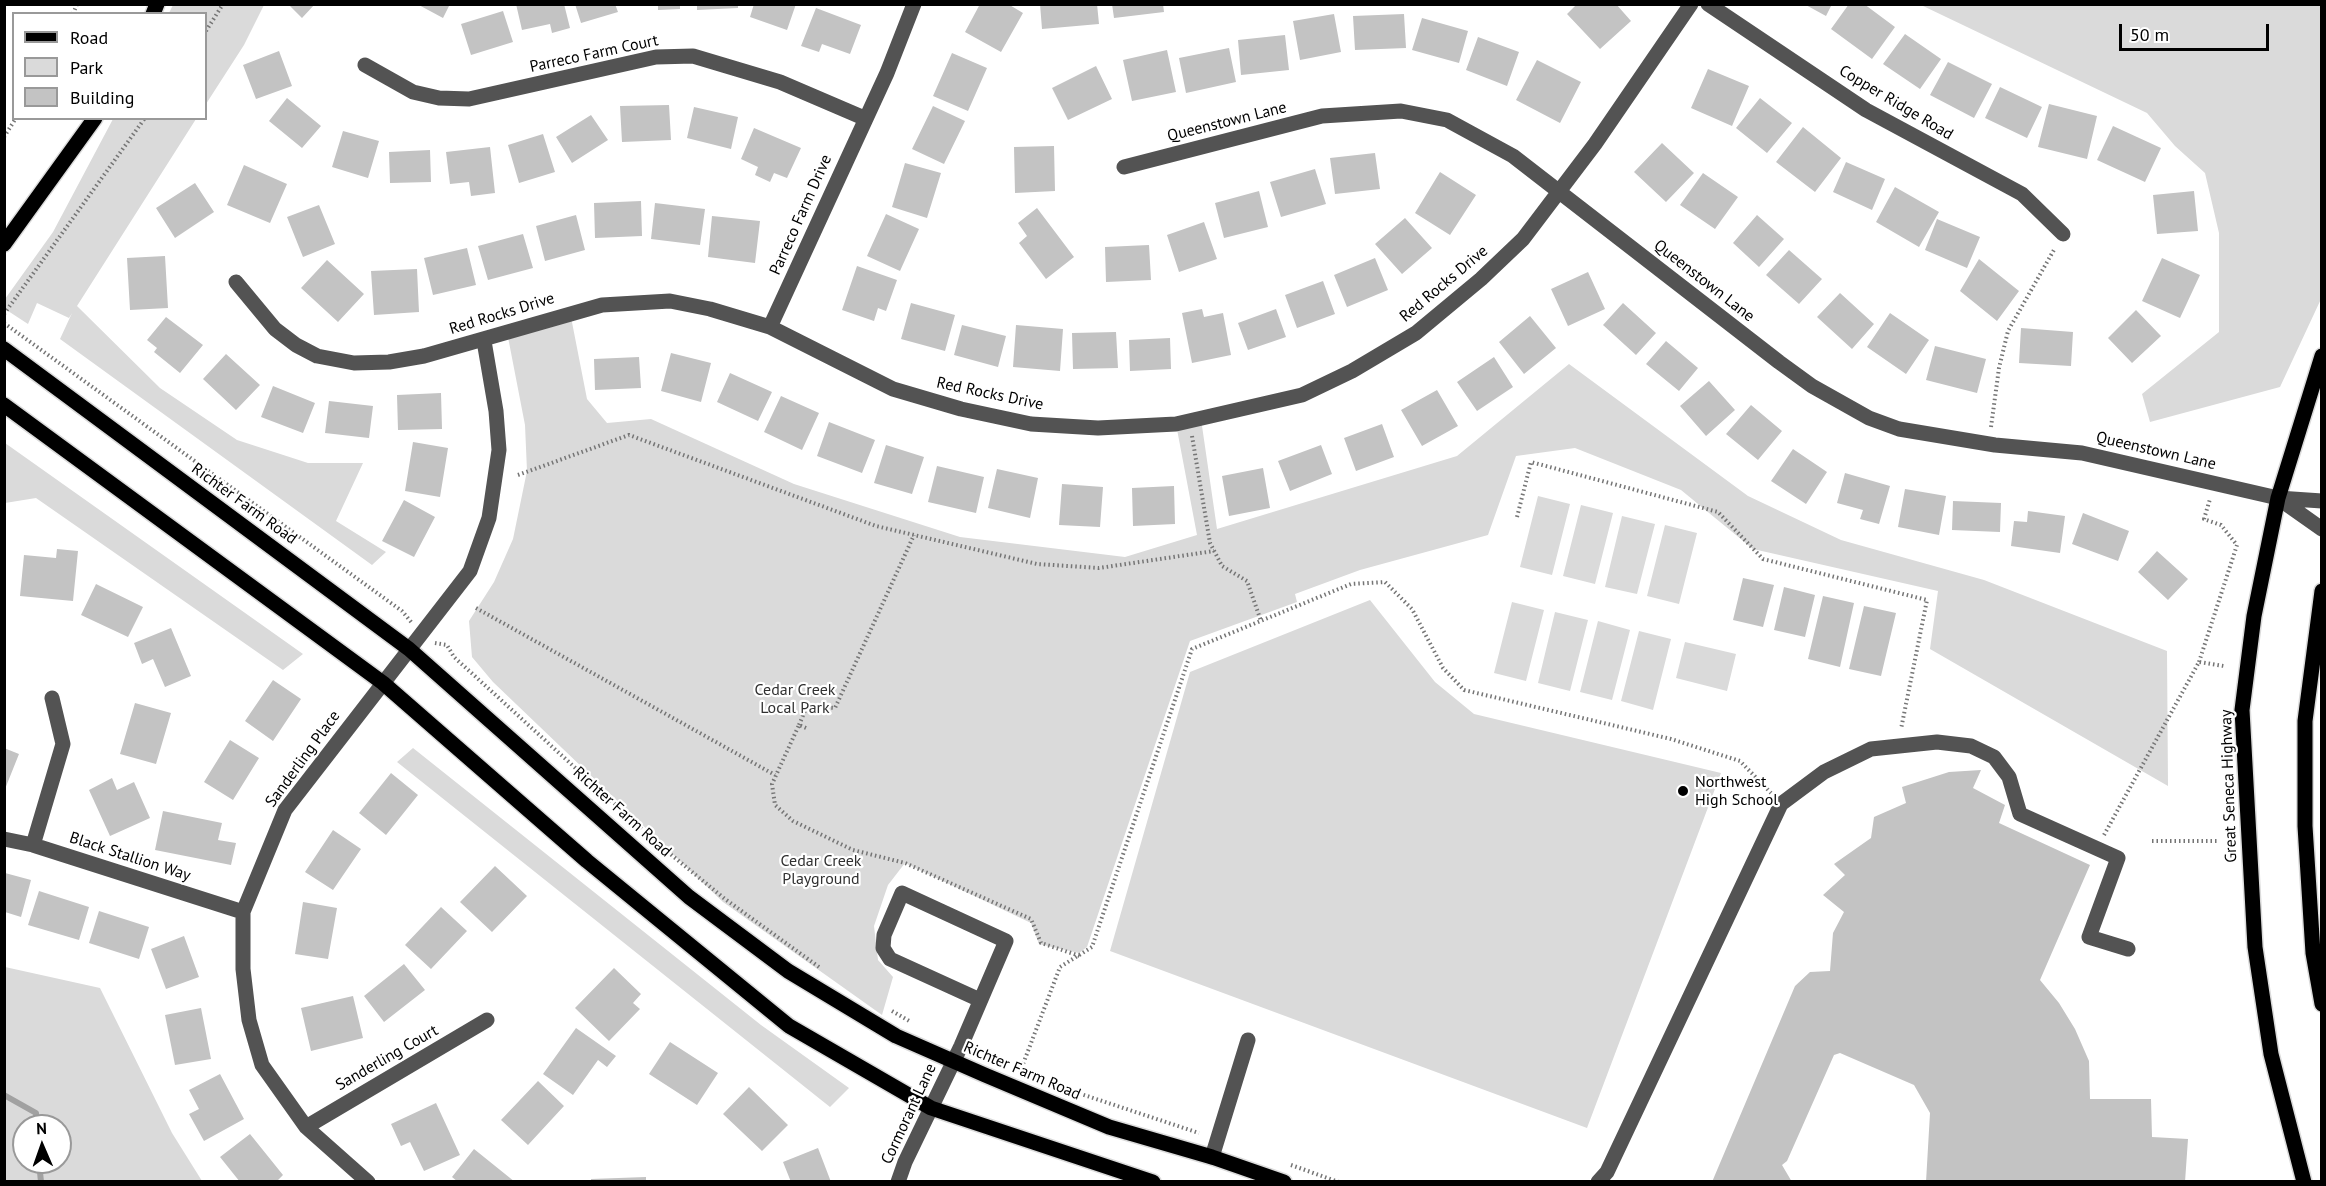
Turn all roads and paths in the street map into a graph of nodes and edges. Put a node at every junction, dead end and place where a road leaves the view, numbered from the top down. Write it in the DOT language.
graph roads {
  1 [pos="223,4"];
  2 [pos="914,4"];
  3 [pos="1691,4"];
  4 [pos="1708,4"];
  5 [pos="207,29"];
  6 [pos="365,65"];
  7 [pos="864,118"];
  8 [pos="15,120"];
  9 [pos="94,120"];
  10 [pos="144,120"];
  11 [pos="4,137"];
  12 [pos="1124,167"];
  13 [pos="1560,192"];
  14 [pos="2063,234"];
  15 [pos="4,244"];
  16 [pos="236,282"];
  17 [pos="4,314"];
  18 [pos="4,323"];
  19 [pos="770,327"];
  20 [pos="484,341"];
  21 [pos="4,349"];
  22 [pos="2322,356"];
  23 [pos="4,405"];
  24 [pos="1190,421"];
  25 [pos="1988,444"];
  26 [pos="518,475"];
  27 [pos="2214,482"];
  28 [pos="2278,498"];
  29 [pos="2322,501"];
  30 [pos="1517,517"];
  31 [pos="2322,529"];
  32 [pos="914,535"];
  33 [pos="1214,551"];
  34 [pos="2322,591"];
  35 [pos="476,608"];
  36 [pos="1261,621"];
  37 [pos="423,632"];
  38 [pos="410,649"];
  39 [pos="2199,662"];
  40 [pos="2224,666"];
  41 [pos="382,683"];
  42 [pos="52,698"];
  43 [pos="800,724"];
  44 [pos="806,728"];
  45 [pos="1897,746"];
  46 [pos="776,776"];
  47 [pos="1781,804"];
  48 [pos="4,839"];
  49 [pos="2152,841"];
  50 [pos="2218,841"];
  51 [pos="33,845"];
  52 [pos="2097,849"];
  53 [pos="243,912"];
  54 [pos="2128,950"];
  55 [pos="1080,956"];
  56 [pos="822,969"];
  57 [pos="980,1000"];
  58 [pos="2322,1004"];
  59 [pos="888,1009"];
  60 [pos="487,1020"];
  61 [pos="918,1025"];
  62 [pos="1248,1040"];
  63 [pos="952,1061"];
  64 [pos="1010,1068"];
  65 [pos="1020,1073"];
  66 [pos="1030,1076"];
  67 [pos="1068,1090"];
  68 [pos="931,1108"];
  69 [pos="306,1127"];
  70 [pos="1218,1139"];
  71 [pos="1212,1156"];
  72 [pos="1287,1163"];
  73 [pos="368,1182"];
  74 [pos="898,1182"];
  75 [pos="1153,1182"];
  76 [pos="1284,1182"];
  77 [pos="1339,1182"];
  78 [pos="1598,1182"];
  79 [pos="2304,1182"];
  1 -- 5 [label="path"];
  2 -- 7 [label="street, Parreco Farm Drive"];
  3 -- 13 [label="street, Red Rocks Drive"];
  4 -- 14 [label="street, Copper Ridge Road"];
  6 -- 7 [label="street, Parreco Farm Court"];
  7 -- 19 [label="street, Parreco Farm Drive"];
  8 -- 11 [label="path"];
  9 -- 15 [label="main road"];
  10 -- 17 [label="path"];
  12 -- 13 [label="street, Queenstown Lane"];
  13 -- 24 [label="street, Red Rocks Drive"];
  13 -- 25 [label="street, Queenstown Lane"];
  14 -- 25 [label="path"];
  16 -- 20 [label="street, Red Rocks Drive"];
  18 -- 37 [label="path"];
  19 -- 20 [label="street, Red Rocks Drive"];
  19 -- 24 [label="street, Red Rocks Drive"];
  20 -- 37 [label="street, Sanderling Place"];
  21 -- 38 [label="main road, Richter Farm Road"];
  22 -- 28 [label="main road, Great Seneca Highway"];
  23 -- 41 [label="main road"];
  24 -- 33 [label="path"];
  25 -- 27 [label="street, Queenstown Lane"];
  26 -- 32 [label="path"];
  27 -- 28 [label="street, Queenstown Lane"];
  27 -- 39 [label="path"];
  28 -- 29 [label="street"];
  28 -- 31 [label="street"];
  28 -- 79 [label="main road, Great Seneca Highway"];
  30 -- 45 [label="path"];
  32 -- 33 [label="path"];
  32 -- 43 [label="path"];
  33 -- 36 [label="path"];
  34 -- 58 [label="main road"];
  35 -- 46 [label="path"];
  36 -- 47 [label="path"];
  36 -- 55 [label="path"];
  37 -- 38 [label="street, Sanderling Place"];
  37 -- 56 [label="path"];
  38 -- 41 [label="street, Sanderling Place"];
  38 -- 63 [label="main road, Richter Farm Road"];
  39 -- 40 [label="path"];
  39 -- 52 [label="path"];
  41 -- 53 [label="street, Sanderling Place"];
  41 -- 68 [label="main road"];
  42 -- 51 [label="street"];
  43 -- 44 [label="path"];
  43 -- 46 [label="path"];
  45 -- 47 [label="street"];
  45 -- 52 [label="street"];
  46 -- 55 [label="path"];
  47 -- 78 [label="street"];
  48 -- 51 [label="street, Black Stallion Way"];
  49 -- 50 [label="path"];
  51 -- 53 [label="street, Black Stallion Way"];
  52 -- 54 [label="street"];
  53 -- 69 [label="street, Sanderling Place"];
  55 -- 65 [label="path"];
  57 -- 57 [label="street, Cormorant Lane"];
  57 -- 63 [label="street, Cormorant Lane"];
  59 -- 61 [label="path"];
  60 -- 69 [label="street, Sanderling Court"];
  62 -- 70 [label="street"];
  63 -- 68 [label="street, Cormorant Lane"];
  63 -- 71 [label="main road, Richter Farm Road"];
  64 -- 65 [label="path"];
  65 -- 66 [label="path"];
  67 -- 70 [label="path"];
  68 -- 74 [label="street, Cormorant Lane"];
  68 -- 75 [label="main road"];
  69 -- 73 [label="street, Sanderling Place"];
  70 -- 71 [label="street"];
  71 -- 76 [label="main road, Richter Farm Road"];
  72 -- 77 [label="path"];
}
